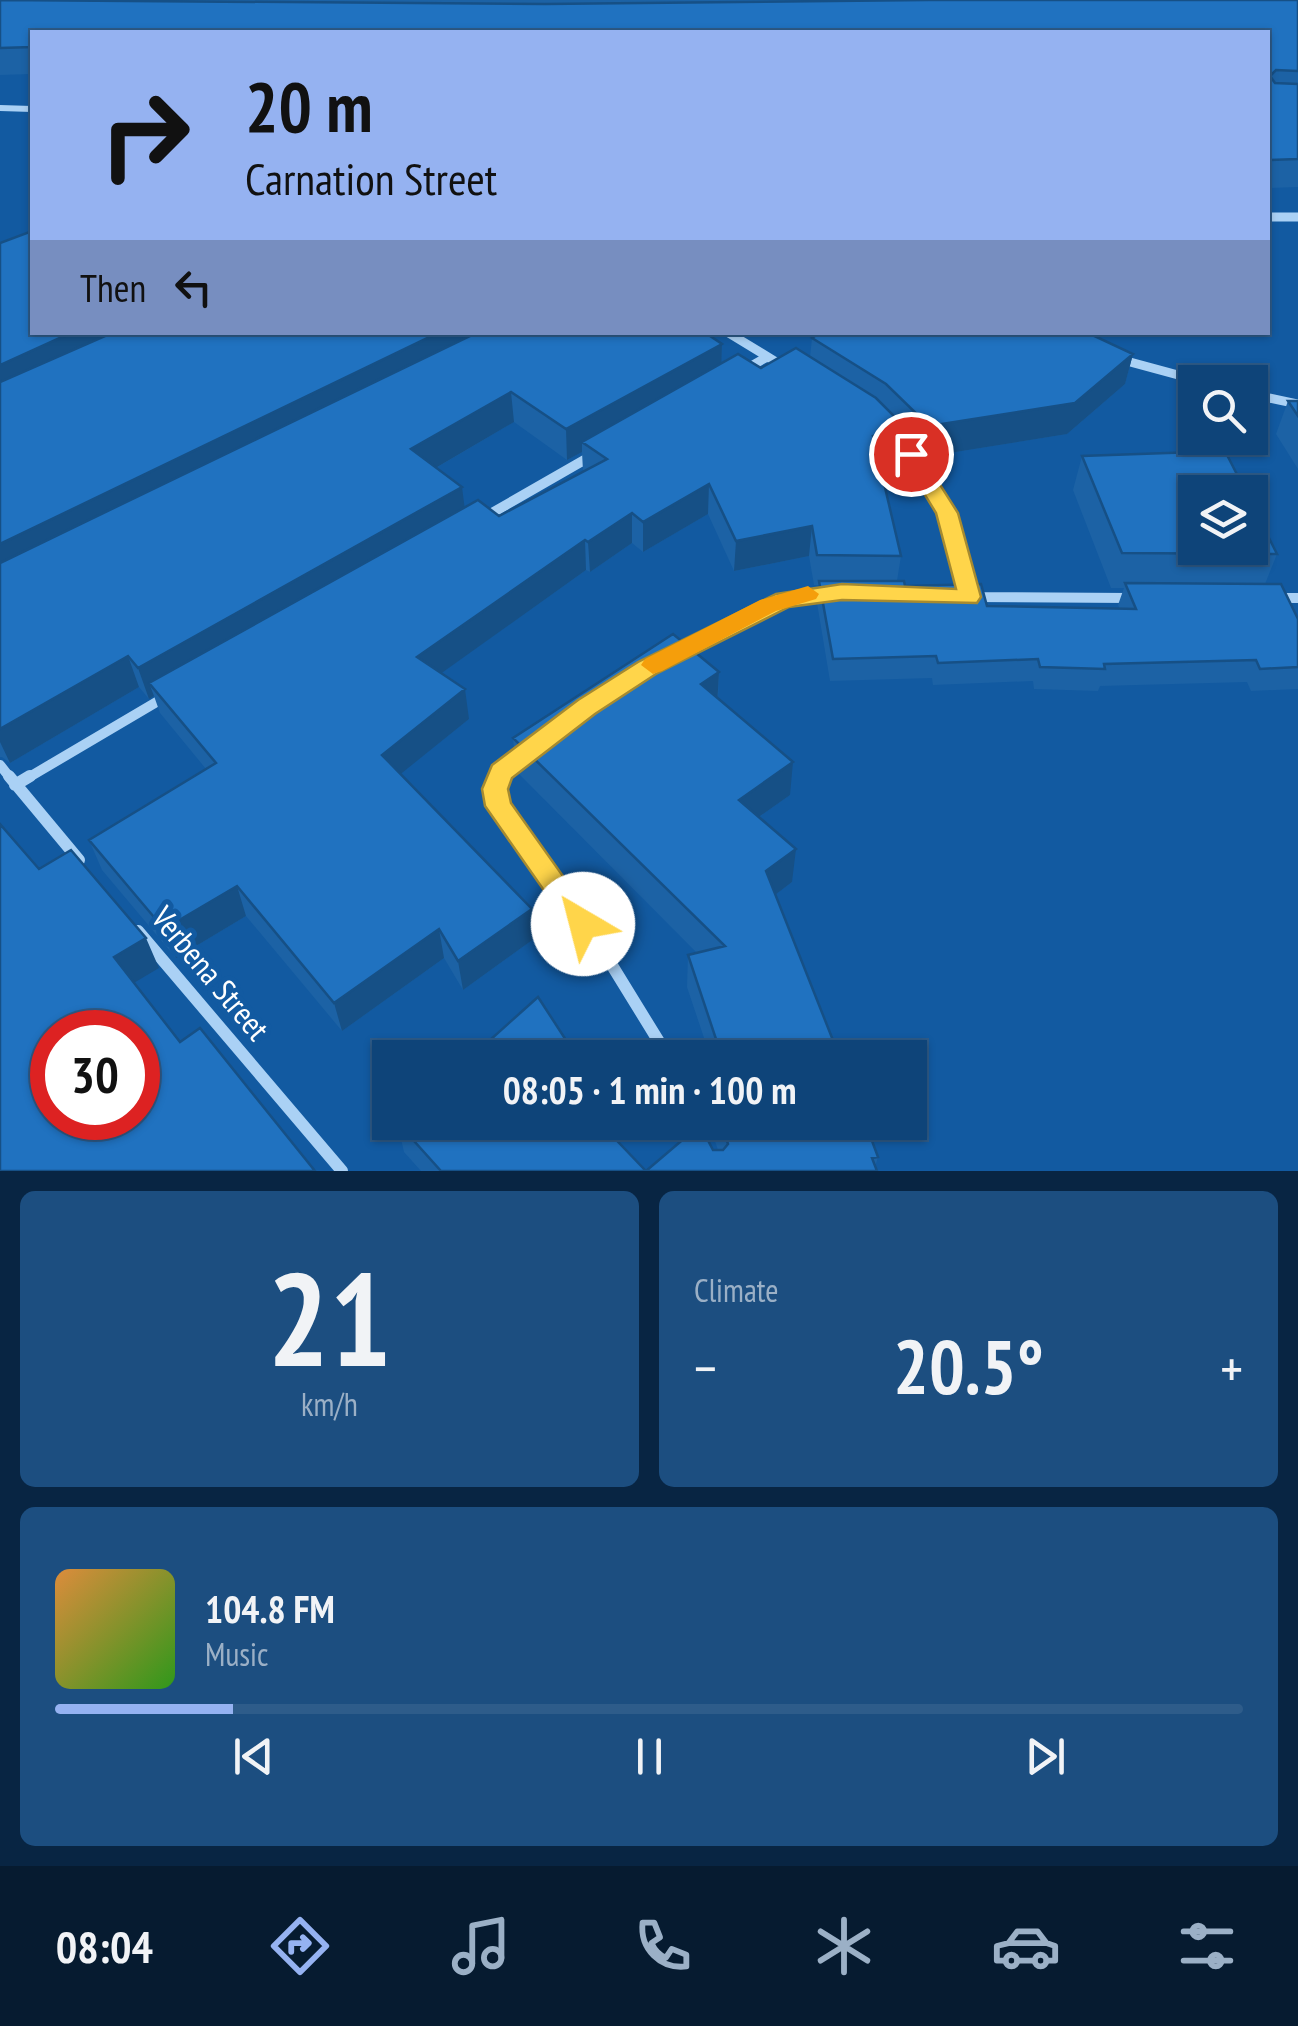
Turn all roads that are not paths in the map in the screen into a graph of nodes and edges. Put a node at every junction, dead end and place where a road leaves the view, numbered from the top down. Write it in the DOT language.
graph roads {
  1 [pos="0,108"];
  2 [pos="30,109"];
  3 [pos="1270,217"];
  4 [pos="1298,217"];
  5 [pos="731,335"];
  6 [pos="1099,352"];
  7 [pos="767,357"];
  8 [pos="797,375"];
  9 [pos="1178,375"];
  10 [pos="734,376"];
  11 [pos="1268,398"];
  12 [pos="1298,404"];
  13 [pos="894,436"];
  14 [pos="601,452"];
  15 [pos="468,527"];
  16 [pos="842,592"];
  17 [pos="953,597"];
  18 [pos="969,597"];
  19 [pos="1143,598"];
  20 [pos="1259,598"];
  21 [pos="1298,598"];
  22 [pos="660,661"];
  23 [pos="182,687"];
  24 [pos="530,750"];
  25 [pos="0,765"];
  26 [pos="15,785"];
  27 [pos="90,874"];
  28 [pos="128,919"];
  29 [pos="658,1040"];
  30 [pos="342,1171"];
  1 -- 2 [label="street"];
  3 -- 4 [label="street"];
  5 -- 7 [label="street"];
  6 -- 9 [label="street"];
  7 -- 8 [label="street"];
  7 -- 10 [label="street"];
  11 -- 12 [label="street"];
  13 -- 18 [label="street"];
  14 -- 15 [label="street"];
  16 -- 22 [label="street"];
  17 -- 18 [label="street"];
  18 -- 19 [label="street"];
  20 -- 21 [label="street"];
  23 -- 26 [label="street"];
  24 -- 29 [label="street"];
  25 -- 26 [label="street"];
  26 -- 27 [label="street"];
  28 -- 30 [label="street, Verbena Street"];
}
